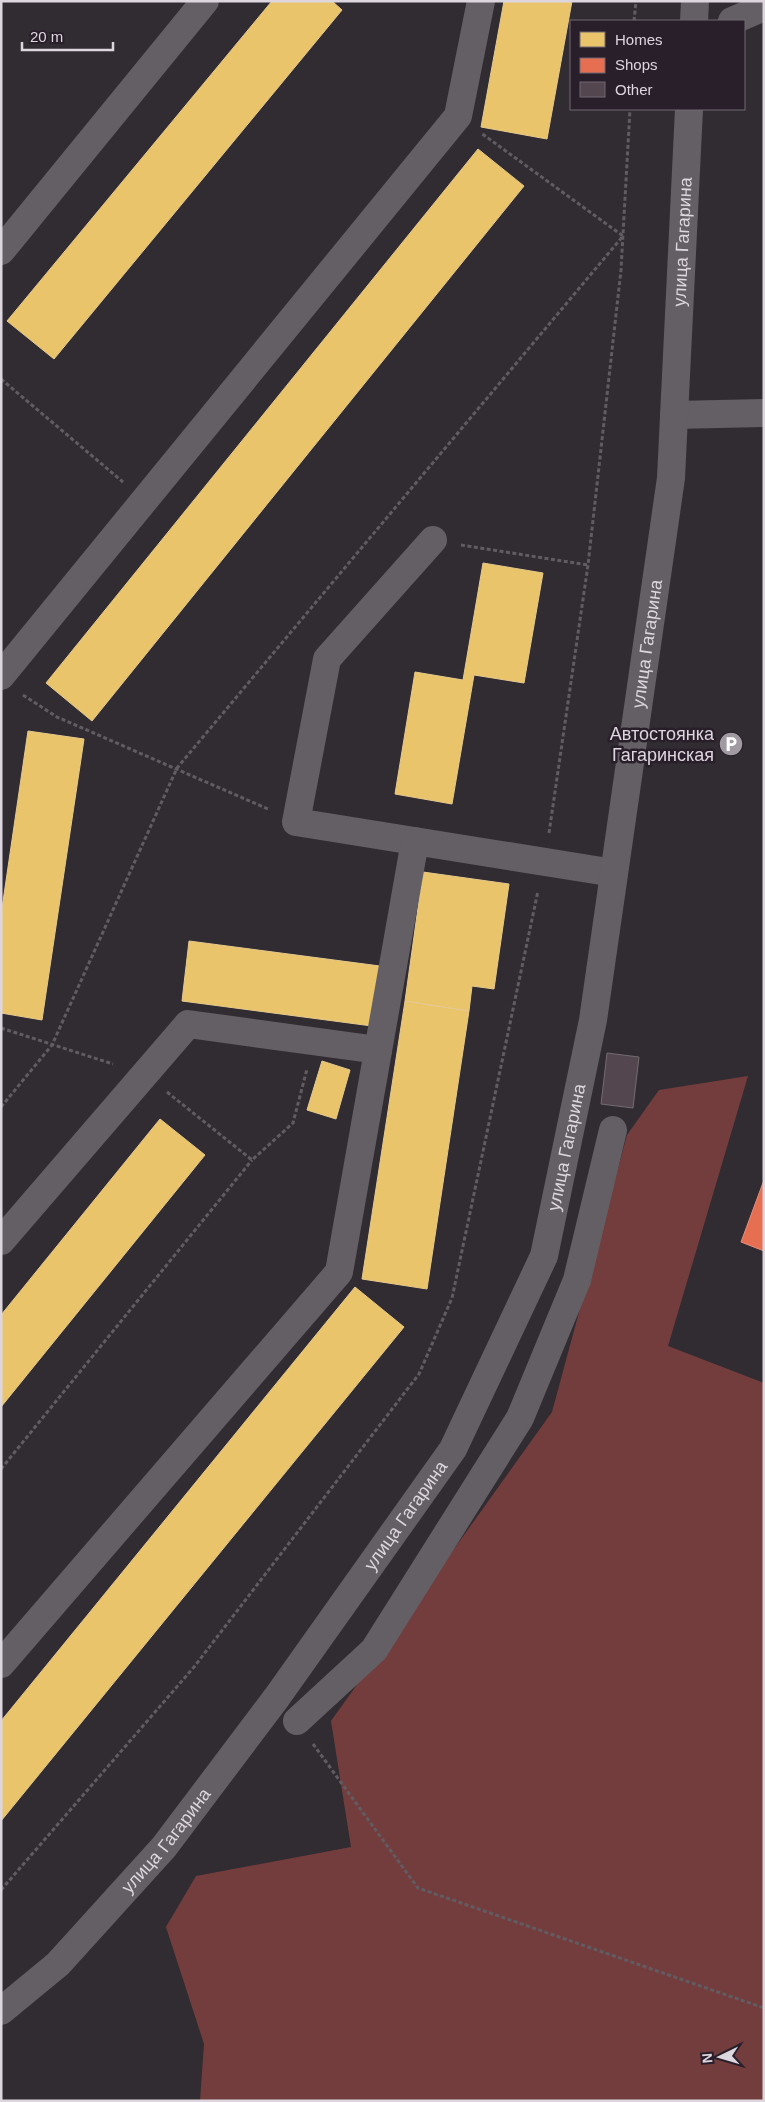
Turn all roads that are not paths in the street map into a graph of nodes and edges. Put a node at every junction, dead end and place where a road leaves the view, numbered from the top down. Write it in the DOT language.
graph roads {
  1 [pos="205,1"];
  2 [pos="481,1"];
  3 [pos="695,1"];
  4 [pos="764,7"];
  5 [pos="694,20"];
  6 [pos="734,20"];
  7 [pos="689,110"];
  8 [pos="1,251"];
  9 [pos="764,413"];
  10 [pos="674,415"];
  11 [pos="433,540"];
  12 [pos="9,684"];
  13 [pos="415,841"];
  14 [pos="614,873"];
  15 [pos="378,1050"];
  16 [pos="613,1130"];
  17 [pos="1,1241"];
  18 [pos="1,1664"];
  19 [pos="297,1721"];
  20 [pos="1,2012"];
  1 -- 8 [label="street"];
  2 -- 12 [label="street"];
  3 -- 5 [label="street"];
  4 -- 6 [label="street"];
  7 -- 10 [label="street, улица Гагарина"];
  9 -- 10 [label="street"];
  10 -- 14 [label="street, улица Гагарина"];
  11 -- 13 [label="street"];
  13 -- 14 [label="street"];
  13 -- 15 [label="street"];
  14 -- 20 [label="street, улица Гагарина"];
  15 -- 17 [label="street"];
  15 -- 18 [label="street"];
  16 -- 19 [label="street"];
}
